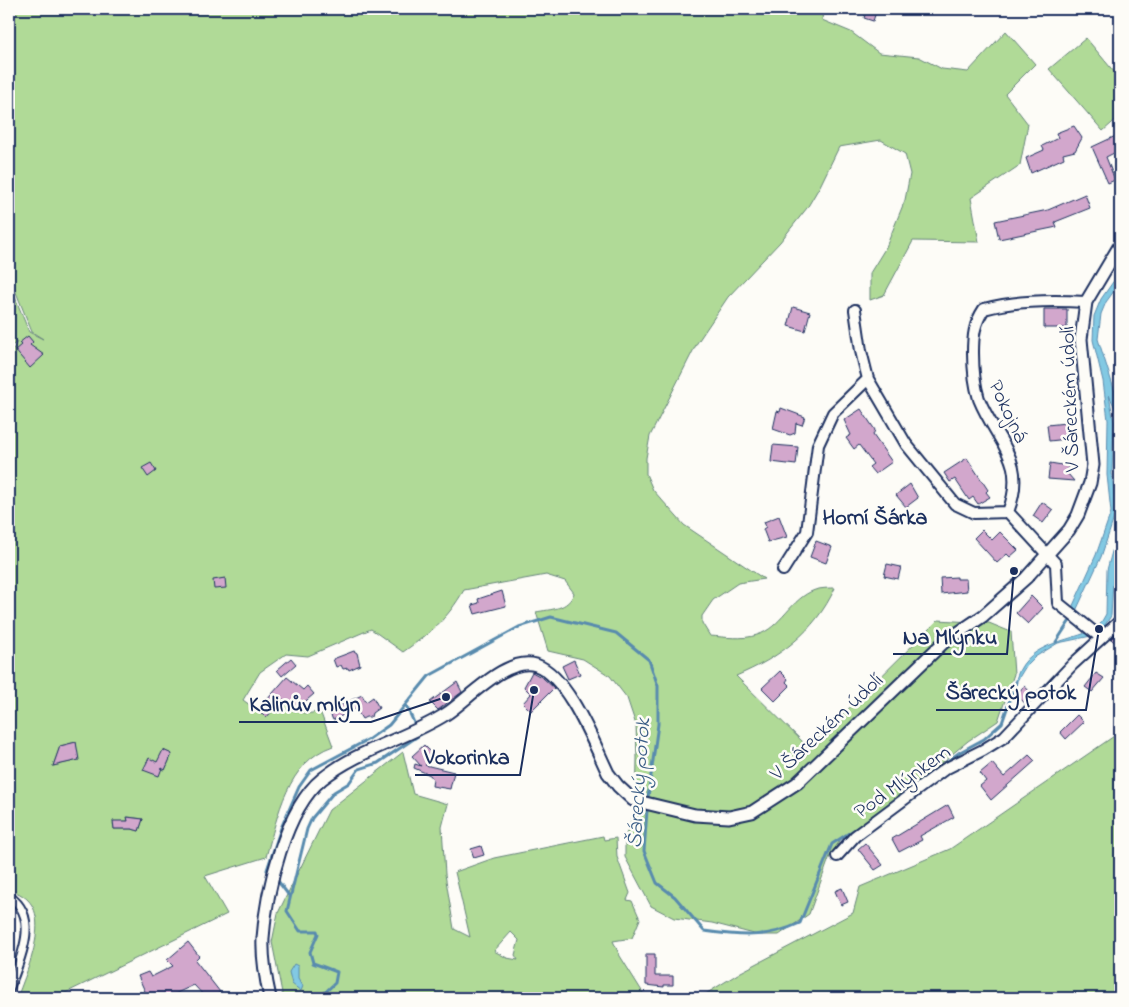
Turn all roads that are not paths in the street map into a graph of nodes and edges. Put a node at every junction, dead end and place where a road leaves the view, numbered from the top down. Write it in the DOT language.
graph roads {
  1 [pos="1120,245"];
  2 [pos="1086,302"];
  3 [pos="855,310"];
  4 [pos="868,379"];
  5 [pos="1008,512"];
  6 [pos="1046,554"];
  7 [pos="783,570"];
  8 [pos="1120,621"];
  9 [pos="1096,633"];
  10 [pos="837,856"];
  11 [pos="9,896"];
  12 [pos="9,990"];
  13 [pos="270,998"];
  1 -- 2 [label="street, V Šáreckém údolí"];
  2 -- 5 [label="street, Pokojná"];
  2 -- 6 [label="street, V Šáreckém údolí"];
  3 -- 4 [label="street"];
  4 -- 5 [label="street"];
  4 -- 7 [label="street"];
  5 -- 6 [label="street"];
  6 -- 9 [label="street"];
  6 -- 13 [label="street, V Šáreckém údolí"];
  8 -- 9 [label="street, Pod Mlýnkem"];
  9 -- 10 [label="street, Pod Mlýnkem"];
  11 -- 12 [label="street"];
}
